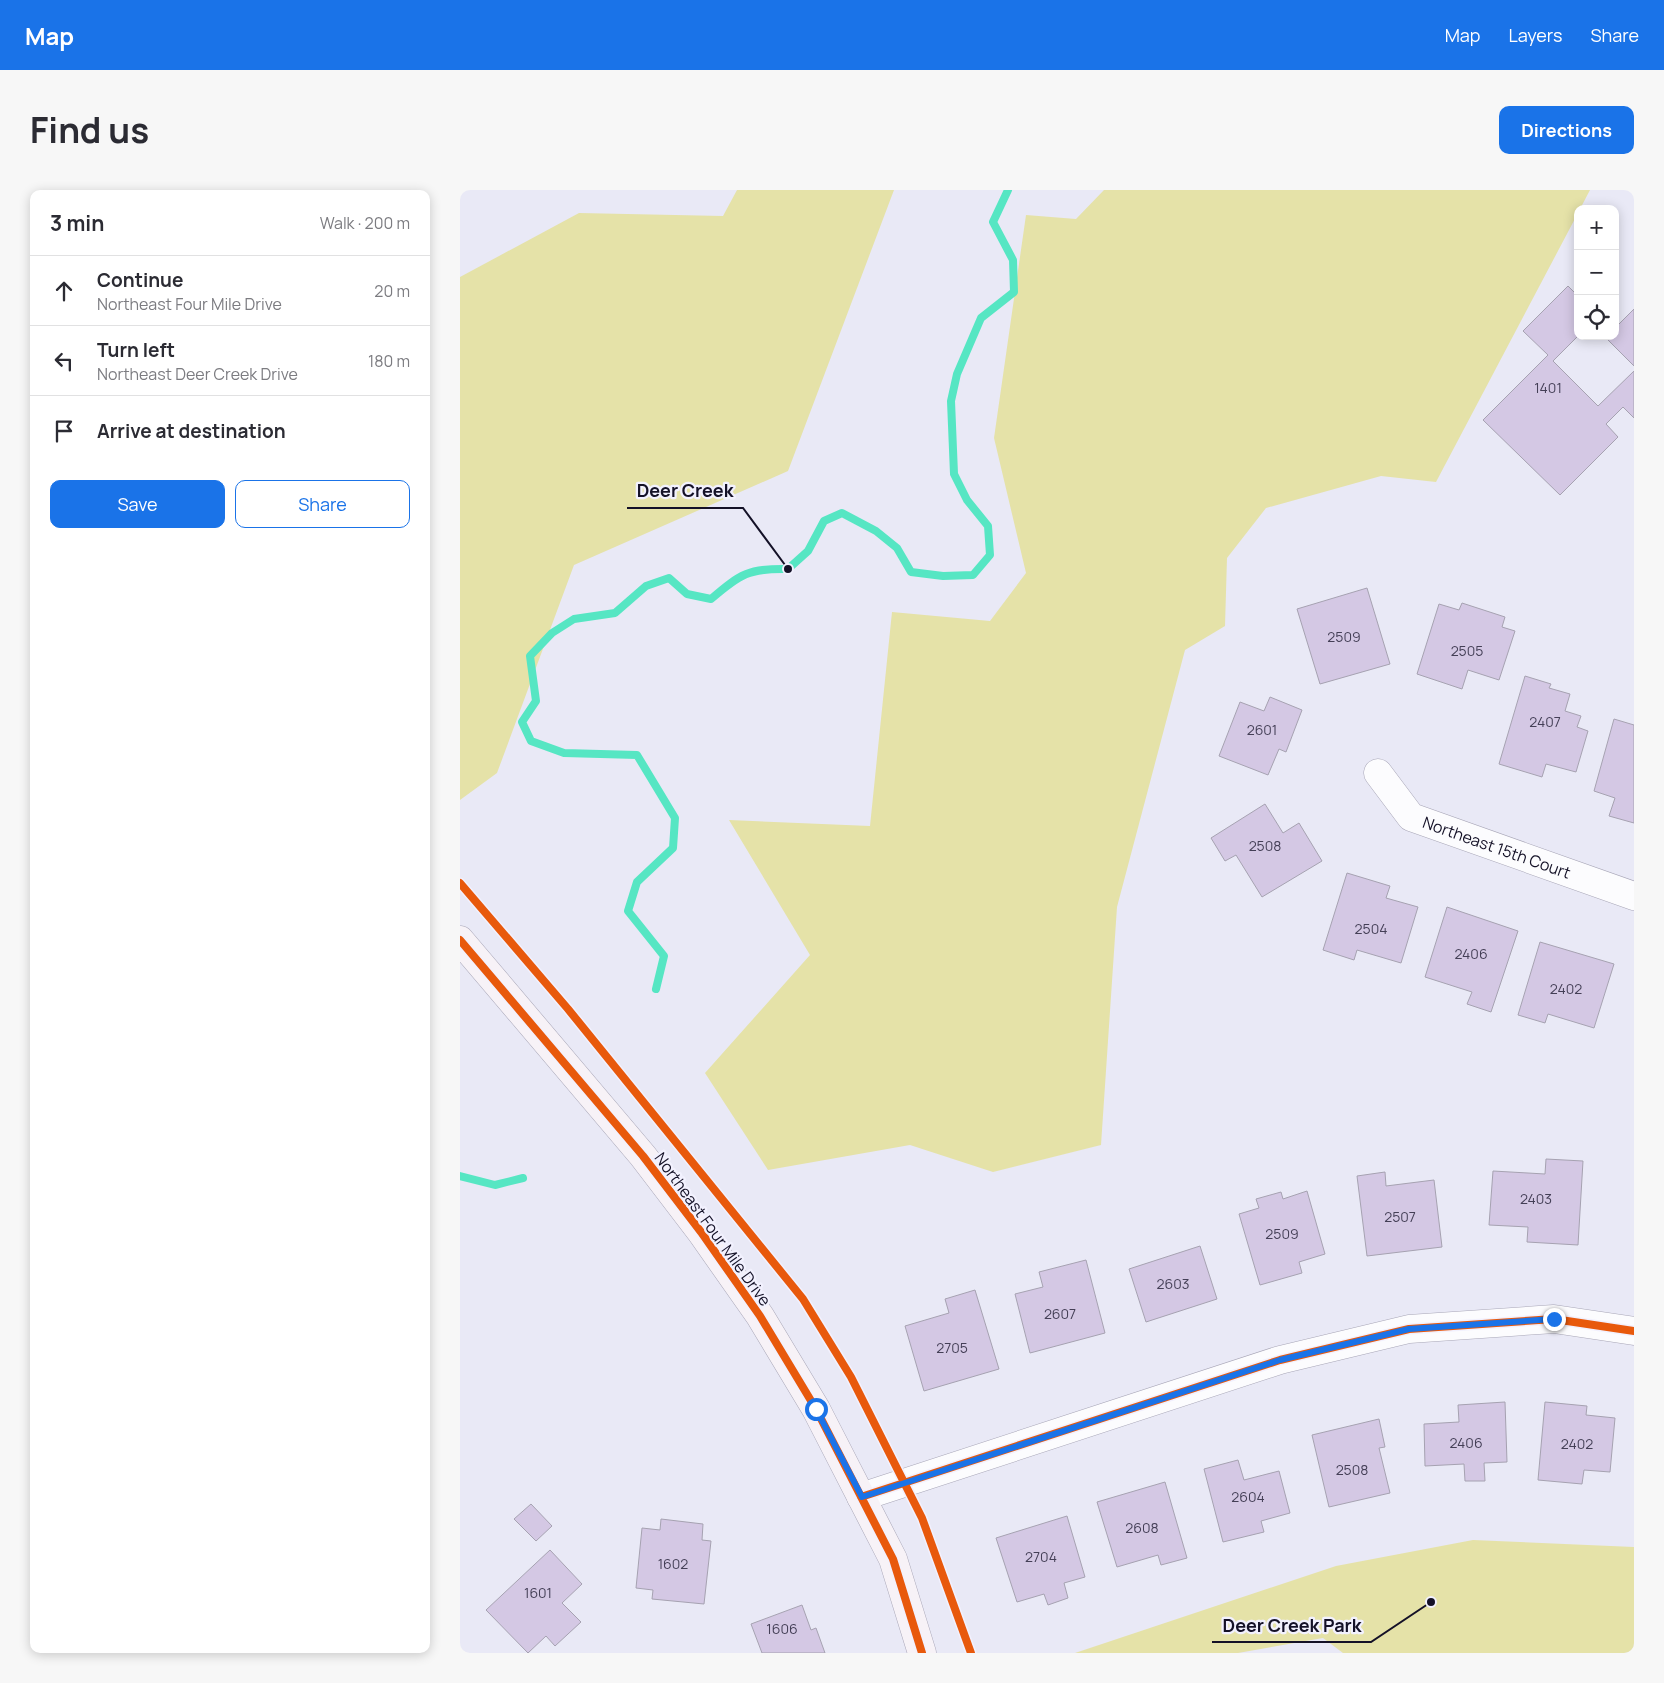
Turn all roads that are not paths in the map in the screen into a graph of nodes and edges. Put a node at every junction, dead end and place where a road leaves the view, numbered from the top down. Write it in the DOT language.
graph roads {
  1 [pos="1378,773"];
  2 [pos="1634,896"];
  3 [pos="460,940"];
  4 [pos="1634,1332"];
  5 [pos="862,1497"];
  6 [pos="922,1653"];
  1 -- 2 [label="street, Northeast 15th Court"];
  3 -- 5 [label="street, Northeast Four Mile Drive"];
  4 -- 5 [label="street"];
  5 -- 6 [label="street, Northeast Four Mile Drive"];
}
